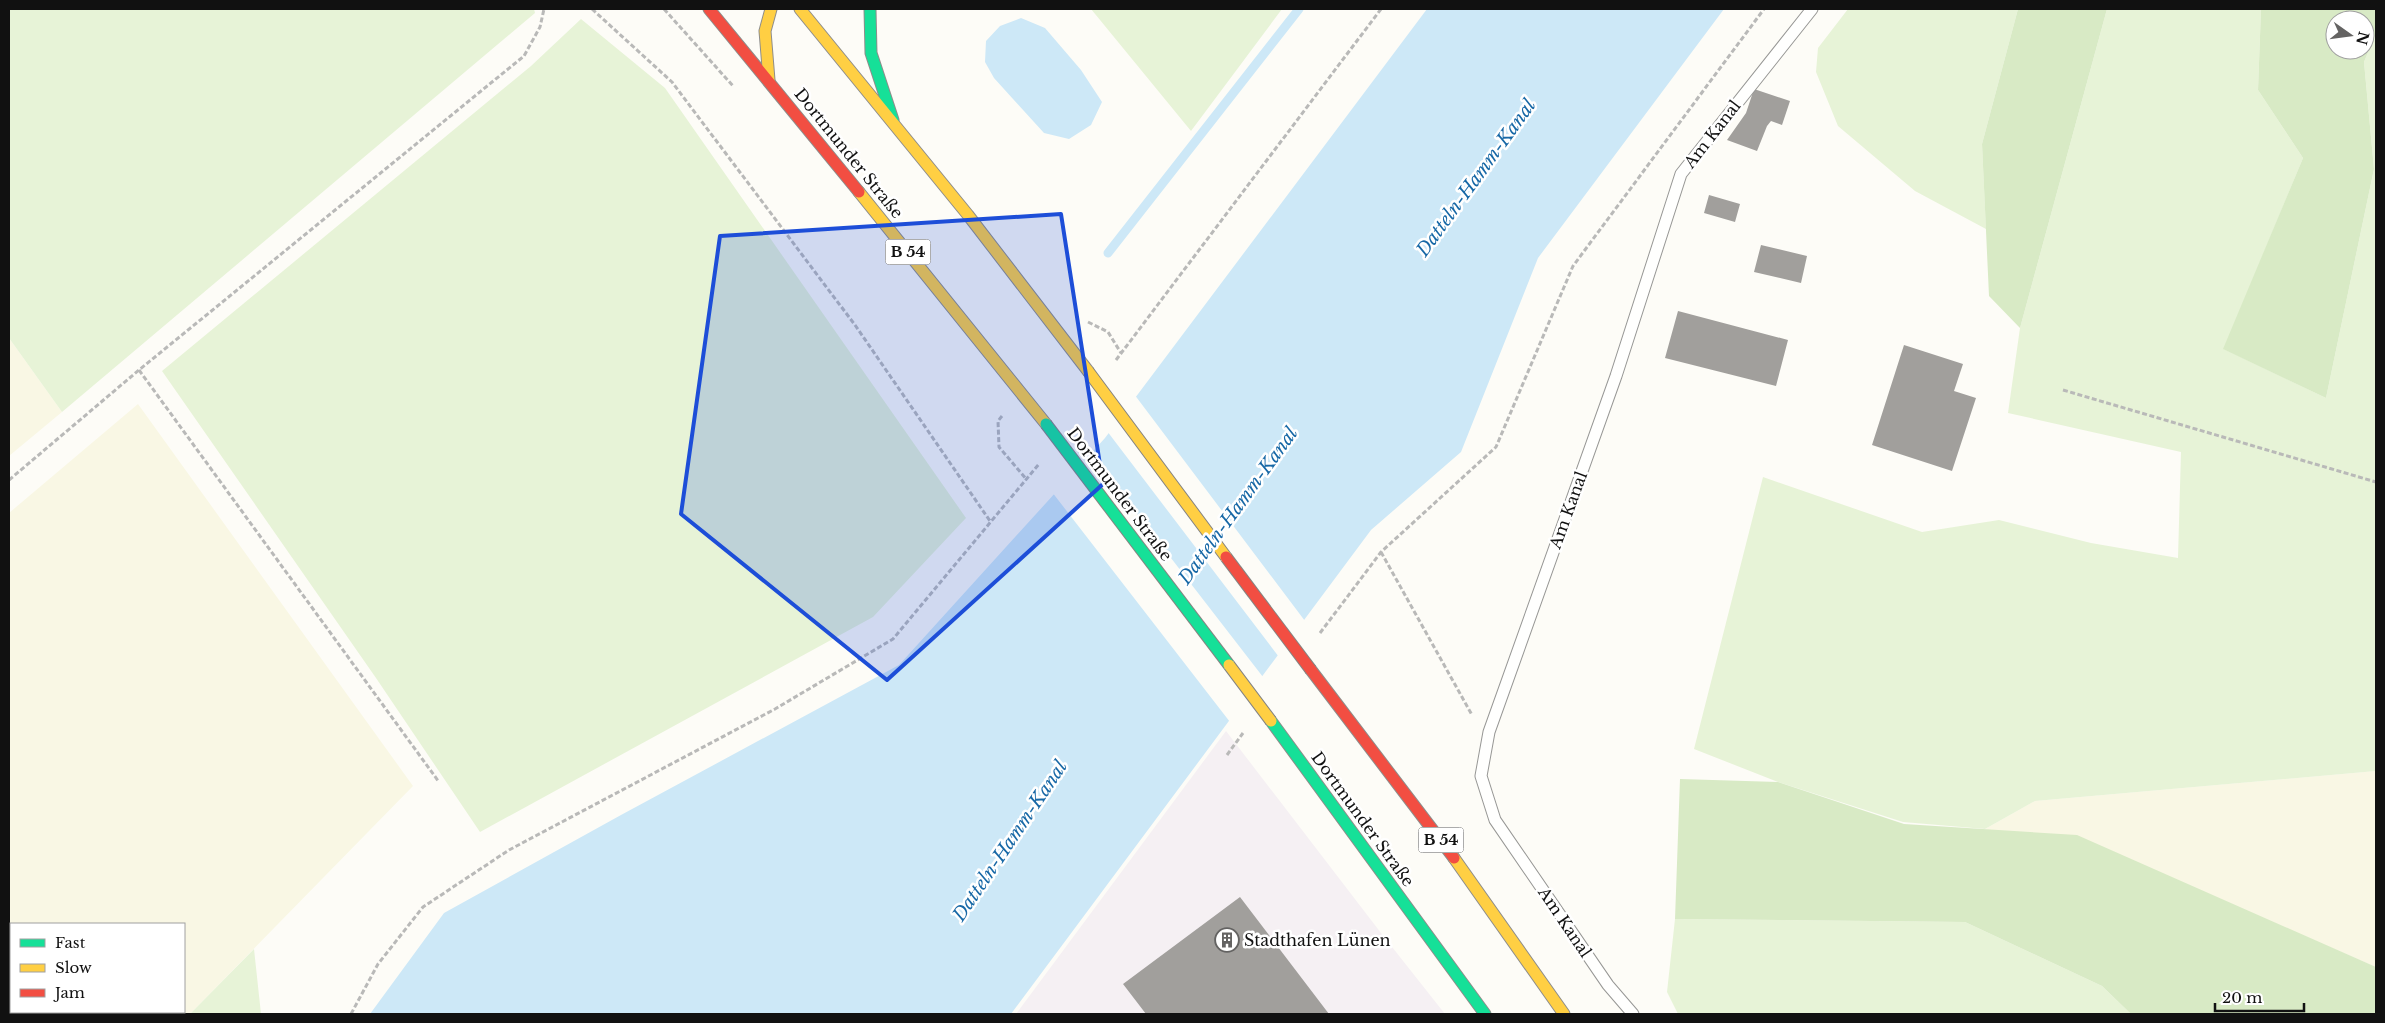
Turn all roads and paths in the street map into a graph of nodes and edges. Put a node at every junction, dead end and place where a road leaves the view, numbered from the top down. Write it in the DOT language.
graph roads {
  1 [pos="544,9"];
  2 [pos="592,9"];
  3 [pos="709,9"];
  4 [pos="771,9"];
  5 [pos="800,9"];
  6 [pos="870,9"];
  7 [pos="1381,9"];
  8 [pos="1764,9"];
  9 [pos="1812,9"];
  10 [pos="769,80"];
  11 [pos="893,121"];
  12 [pos="1082,318"];
  13 [pos="139,370"];
  14 [pos="2064,390"];
  15 [pos="1002,416"];
  16 [pos="9,480"];
  17 [pos="2376,482"];
  18 [pos="990,521"];
  19 [pos="1381,552"];
  20 [pos="1316,638"];
  21 [pos="1245,731"];
  22 [pos="1489,732"];
  23 [pos="1227,755"];
  24 [pos="439,782"];
  25 [pos="351,1014"];
  26 [pos="1485,1014"];
  27 [pos="1564,1014"];
  28 [pos="1633,1014"];
  1 -- 13 [label="path"];
  2 -- 18 [label="path"];
  3 -- 10 [label="main road, Dortmunder Straße / B 54"];
  4 -- 10 [label="main road"];
  5 -- 11 [label="main road, B 54"];
  6 -- 11 [label="main road"];
  7 -- 12 [label="path"];
  8 -- 19 [label="path"];
  9 -- 22 [label="lane, Am Kanal"];
  10 -- 26 [label="main road, Dortmunder Straße / B 54, bridge"];
  11 -- 27 [label="main road, B 54, bridge"];
  13 -- 16 [label="path"];
  13 -- 24 [label="path"];
  14 -- 17 [label="path"];
  15 -- 18 [label="path"];
  18 -- 25 [label="path"];
  19 -- 20 [label="path"];
  19 -- 22 [label="path"];
  21 -- 23 [label="path"];
  22 -- 28 [label="lane, Am Kanal"];
}
